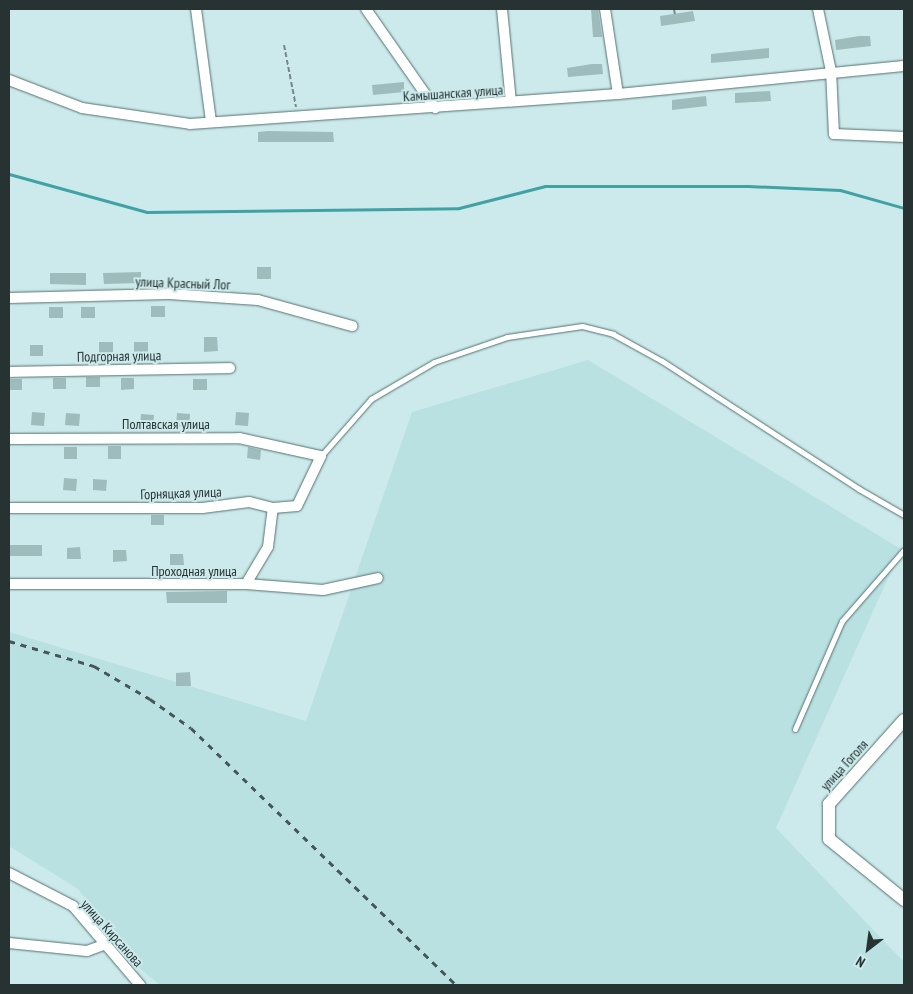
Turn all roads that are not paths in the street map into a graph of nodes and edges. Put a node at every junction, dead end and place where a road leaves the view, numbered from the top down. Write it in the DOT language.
graph roads {
  1 [pos="196,9"];
  2 [pos="366,9"];
  3 [pos="502,9"];
  4 [pos="605,9"];
  5 [pos="818,9"];
  6 [pos="904,66"];
  7 [pos="831,71"];
  8 [pos="9,80"];
  9 [pos="618,94"];
  10 [pos="511,102"];
  11 [pos="435,108"];
  12 [pos="211,122"];
  13 [pos="904,138"];
  14 [pos="9,298"];
  15 [pos="352,326"];
  16 [pos="230,368"];
  17 [pos="9,372"];
  18 [pos="9,439"];
  19 [pos="321,456"];
  20 [pos="9,508"];
  21 [pos="273,508"];
  22 [pos="904,514"];
  23 [pos="904,550"];
  24 [pos="378,578"];
  25 [pos="9,584"];
  26 [pos="246,584"];
  27 [pos="904,723"];
  28 [pos="795,729"];
  29 [pos="9,873"];
  30 [pos="904,900"];
  31 [pos="9,943"];
  32 [pos="106,944"];
  33 [pos="140,985"];
  1 -- 12 [label="street"];
  2 -- 11 [label="street"];
  3 -- 10 [label="street"];
  4 -- 9 [label="street"];
  5 -- 7 [label="street"];
  6 -- 7 [label="street, Камышанская улица"];
  7 -- 9 [label="street, Камышанская улица"];
  7 -- 13 [label="street"];
  8 -- 12 [label="street, Камышанская улица"];
  9 -- 10 [label="street, Камышанская улица"];
  10 -- 11 [label="street, Камышанская улица"];
  11 -- 12 [label="street, Камышанская улица"];
  14 -- 15 [label="street, улица Красный Лог"];
  16 -- 17 [label="street, Подгорная улица"];
  18 -- 19 [label="street, Полтавская улица"];
  19 -- 21 [label="street, Горняцкая улица"];
  19 -- 22 [label="lane"];
  20 -- 21 [label="street, Горняцкая улица"];
  21 -- 26 [label="street"];
  23 -- 28 [label="lane"];
  24 -- 26 [label="street, Проходная улица"];
  25 -- 26 [label="street, Проходная улица"];
  27 -- 30 [label="street, улица Гоголя"];
  29 -- 32 [label="street, улица Кирсанова"];
  31 -- 32 [label="street"];
  32 -- 33 [label="street, улица Кирсанова"];
}
